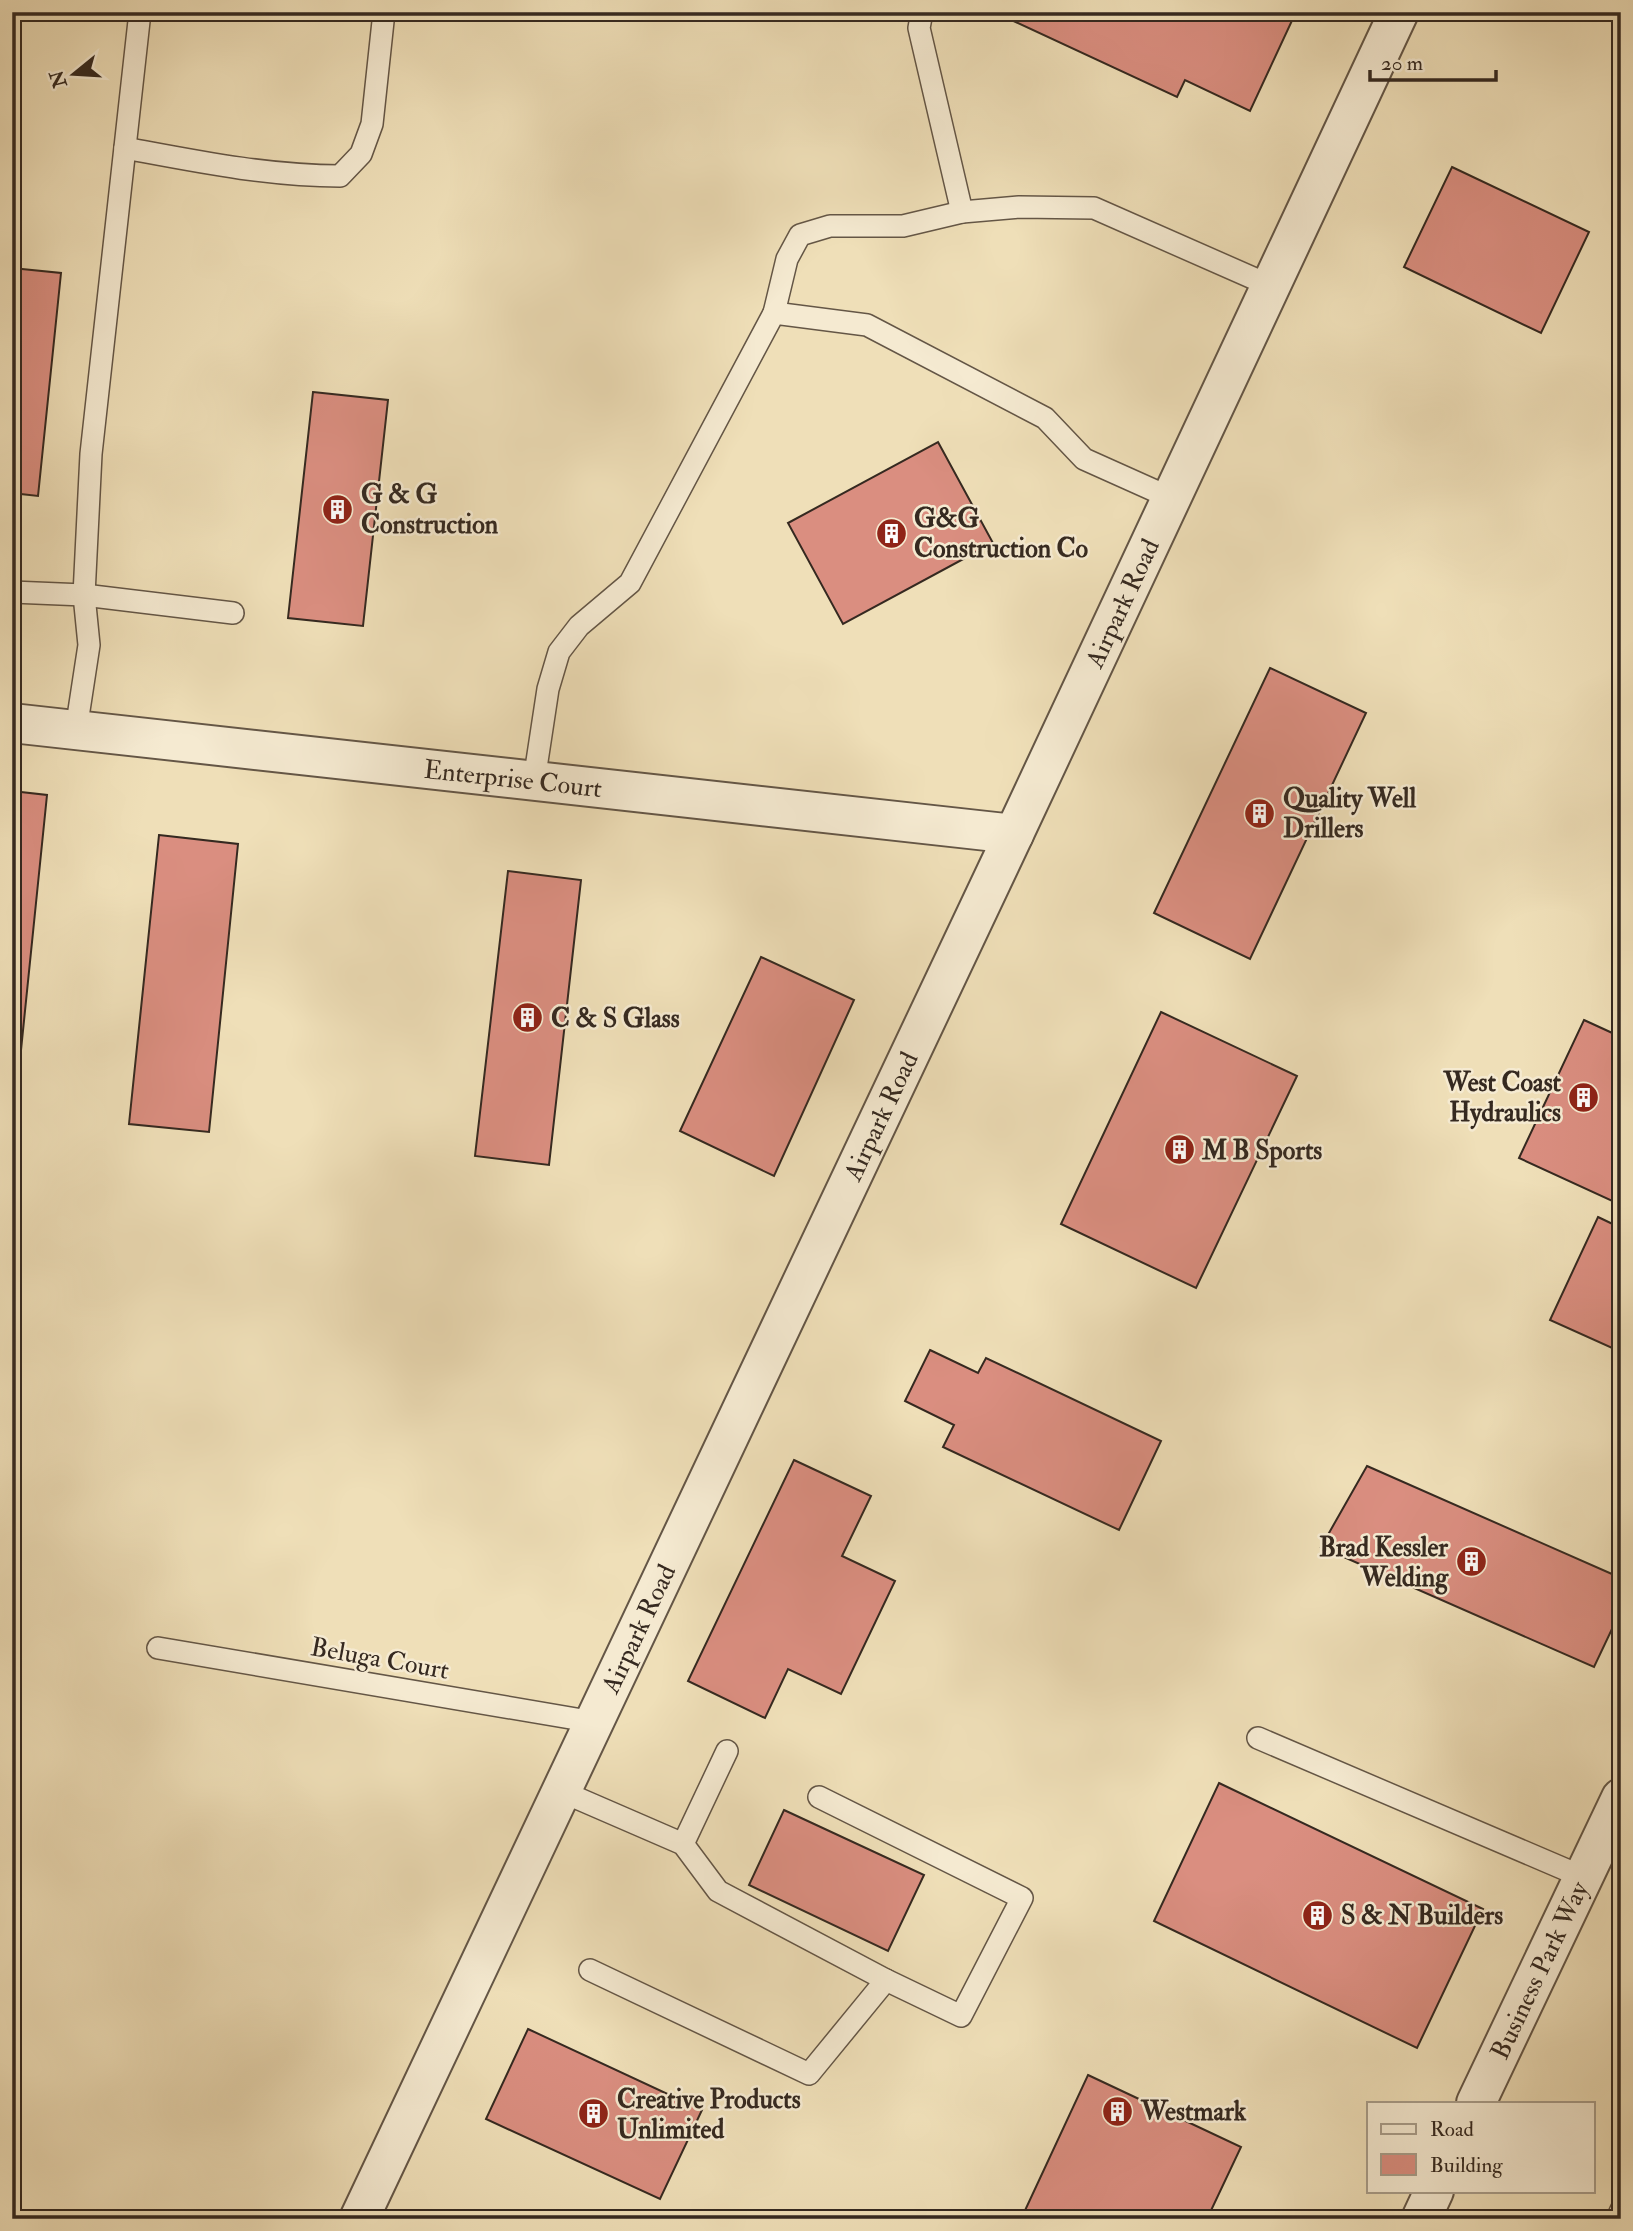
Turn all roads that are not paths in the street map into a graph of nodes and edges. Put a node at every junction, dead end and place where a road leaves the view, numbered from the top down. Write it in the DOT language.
graph roads {
  1 [pos="140,12"];
  2 [pos="384,12"];
  3 [pos="922,12"];
  4 [pos="1399,12"];
  5 [pos="125,148"];
  6 [pos="962,212"];
  7 [pos="1271,286"];
  8 [pos="774,313"];
  9 [pos="1171,498"];
  10 [pos="12,592"];
  11 [pos="84,595"];
  12 [pos="233,613"];
  13 [pos="12,723"];
  14 [pos="76,730"];
  15 [pos="534,780"];
  16 [pos="1014,834"];
  17 [pos="158,1648"];
  18 [pos="594,1722"];
  19 [pos="1258,1738"];
  20 [pos="727,1751"];
  21 [pos="562,1792"];
  22 [pos="818,1797"];
  23 [pos="1621,1797"];
  24 [pos="683,1844"];
  25 [pos="1583,1877"];
  26 [pos="590,1970"];
  27 [pos="886,1980"];
  28 [pos="1476,2102"];
  29 [pos="1434,2192"];
  30 [pos="1621,2210"];
  31 [pos="359,2219"];
  32 [pos="1421,2219"];
  33 [pos="1617,2219"];
  1 -- 5 [label="lane"];
  2 -- 5 [label="lane"];
  3 -- 6 [label="lane"];
  4 -- 7 [label="street, Airpark Road"];
  5 -- 11 [label="lane"];
  6 -- 7 [label="lane"];
  6 -- 8 [label="lane"];
  7 -- 9 [label="street, Airpark Road"];
  8 -- 9 [label="lane"];
  8 -- 15 [label="lane"];
  9 -- 16 [label="street, Airpark Road"];
  10 -- 11 [label="lane"];
  11 -- 12 [label="lane"];
  11 -- 14 [label="lane"];
  13 -- 14 [label="street, Enterprise Court"];
  14 -- 15 [label="street, Enterprise Court"];
  15 -- 16 [label="street, Enterprise Court"];
  16 -- 18 [label="street, Airpark Road"];
  17 -- 18 [label="lane, Beluga Court"];
  18 -- 21 [label="street, Airpark Road"];
  19 -- 25 [label="lane"];
  20 -- 24 [label="lane"];
  21 -- 24 [label="lane"];
  21 -- 31 [label="street, Airpark Road"];
  22 -- 27 [label="lane"];
  23 -- 25 [label="street, Business Park Way"];
  24 -- 27 [label="lane"];
  25 -- 28 [label="street, Business Park Way"];
  26 -- 27 [label="lane"];
  29 -- 32 [label="street"];
  30 -- 33 [label="lane"];
}
